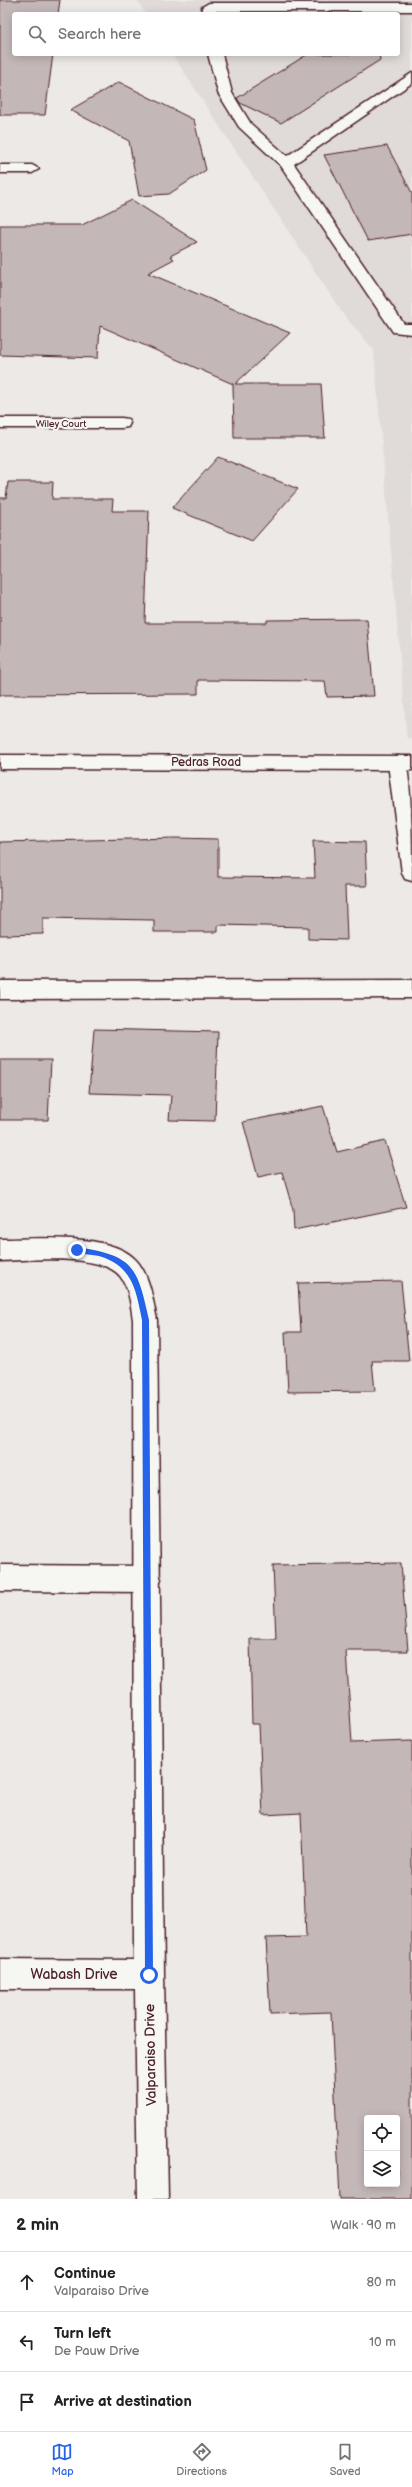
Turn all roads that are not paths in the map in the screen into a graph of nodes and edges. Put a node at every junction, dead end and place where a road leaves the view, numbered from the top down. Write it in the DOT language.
graph roads {
  1 [pos="412,7"];
  2 [pos="208,12"];
  3 [pos="216,56"];
  4 [pos="412,77"];
  5 [pos="286,163"];
  6 [pos="0,169"];
  7 [pos="32,169"];
  8 [pos="412,329"];
  9 [pos="0,423"];
  10 [pos="122,423"];
  11 [pos="0,762"];
  12 [pos="405,763"];
  13 [pos="412,873"];
  14 [pos="412,989"];
  15 [pos="0,990"];
  16 [pos="0,1250"];
  17 [pos="0,1578"];
  18 [pos="148,1579"];
  19 [pos="0,1974"];
  20 [pos="149,1975"];
  21 [pos="153,2199"];
  1 -- 2 [label="street"];
  3 -- 5 [label="street"];
  4 -- 5 [label="street"];
  5 -- 8 [label="street"];
  6 -- 7 [label="street"];
  9 -- 10 [label="street, Wiley Court"];
  11 -- 12 [label="street, Pedras Road"];
  12 -- 13 [label="street"];
  14 -- 15 [label="street"];
  16 -- 18 [label="street, Valparaiso Drive"];
  17 -- 18 [label="street"];
  18 -- 20 [label="street, Valparaiso Drive"];
  19 -- 20 [label="street, Wabash Drive"];
  20 -- 21 [label="street, Valparaiso Drive"];
}
